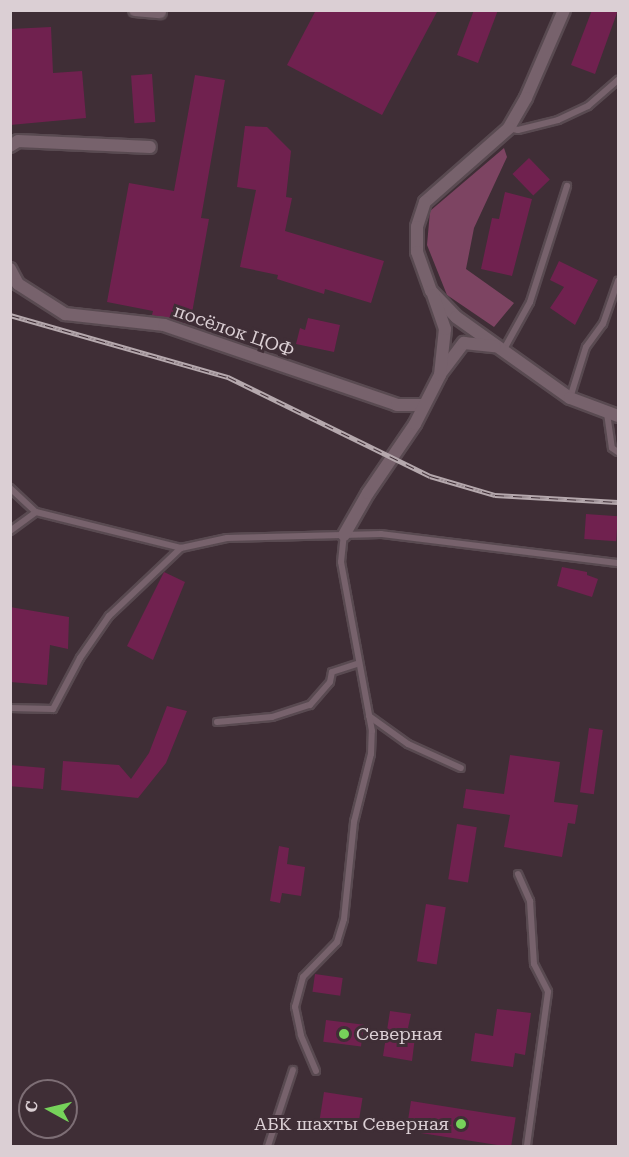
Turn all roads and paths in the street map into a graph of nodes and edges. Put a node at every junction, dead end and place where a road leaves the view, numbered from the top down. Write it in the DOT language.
graph roads {
  1 [pos="135,10"];
  2 [pos="564,10"];
  3 [pos="160,12"];
  4 [pos="618,80"];
  5 [pos="509,128"];
  6 [pos="10,146"];
  7 [pos="150,147"];
  8 [pos="567,186"];
  9 [pos="10,269"];
  10 [pos="618,281"];
  11 [pos="431,291"];
  12 [pos="500,349"];
  13 [pos="440,375"];
  14 [pos="570,398"];
  15 [pos="423,405"];
  16 [pos="613,415"];
  17 [pos="618,452"];
  18 [pos="10,488"];
  19 [pos="36,512"];
  20 [pos="10,531"];
  21 [pos="344,536"];
  22 [pos="181,548"];
  23 [pos="618,563"];
  24 [pos="358,663"];
  25 [pos="10,708"];
  26 [pos="369,716"];
  27 [pos="217,722"];
  28 [pos="461,768"];
  29 [pos="518,874"];
  30 [pos="293,1070"];
  31 [pos="316,1071"];
  32 [pos="268,1146"];
  33 [pos="527,1146"];
  1 -- 3 [label="street"];
  2 -- 5 [label="street"];
  4 -- 5 [label="lane"];
  5 -- 11 [label="street"];
  6 -- 7 [label="street"];
  8 -- 12 [label="lane"];
  9 -- 15 [label="street, посёлок ЦОФ"];
  10 -- 14 [label="lane"];
  11 -- 12 [label="street"];
  11 -- 13 [label="street"];
  12 -- 13 [label="street"];
  12 -- 14 [label="street"];
  13 -- 15 [label="street"];
  14 -- 16 [label="street"];
  15 -- 21 [label="street"];
  16 -- 17 [label="lane"];
  18 -- 19 [label="lane"];
  19 -- 20 [label="lane"];
  19 -- 22 [label="lane"];
  21 -- 22 [label="lane"];
  21 -- 23 [label="lane"];
  21 -- 24 [label="lane"];
  22 -- 25 [label="lane"];
  24 -- 26 [label="lane"];
  24 -- 27 [label="lane"];
  26 -- 28 [label="lane"];
  26 -- 31 [label="lane"];
  29 -- 33 [label="lane"];
  30 -- 32 [label="lane"];
}
